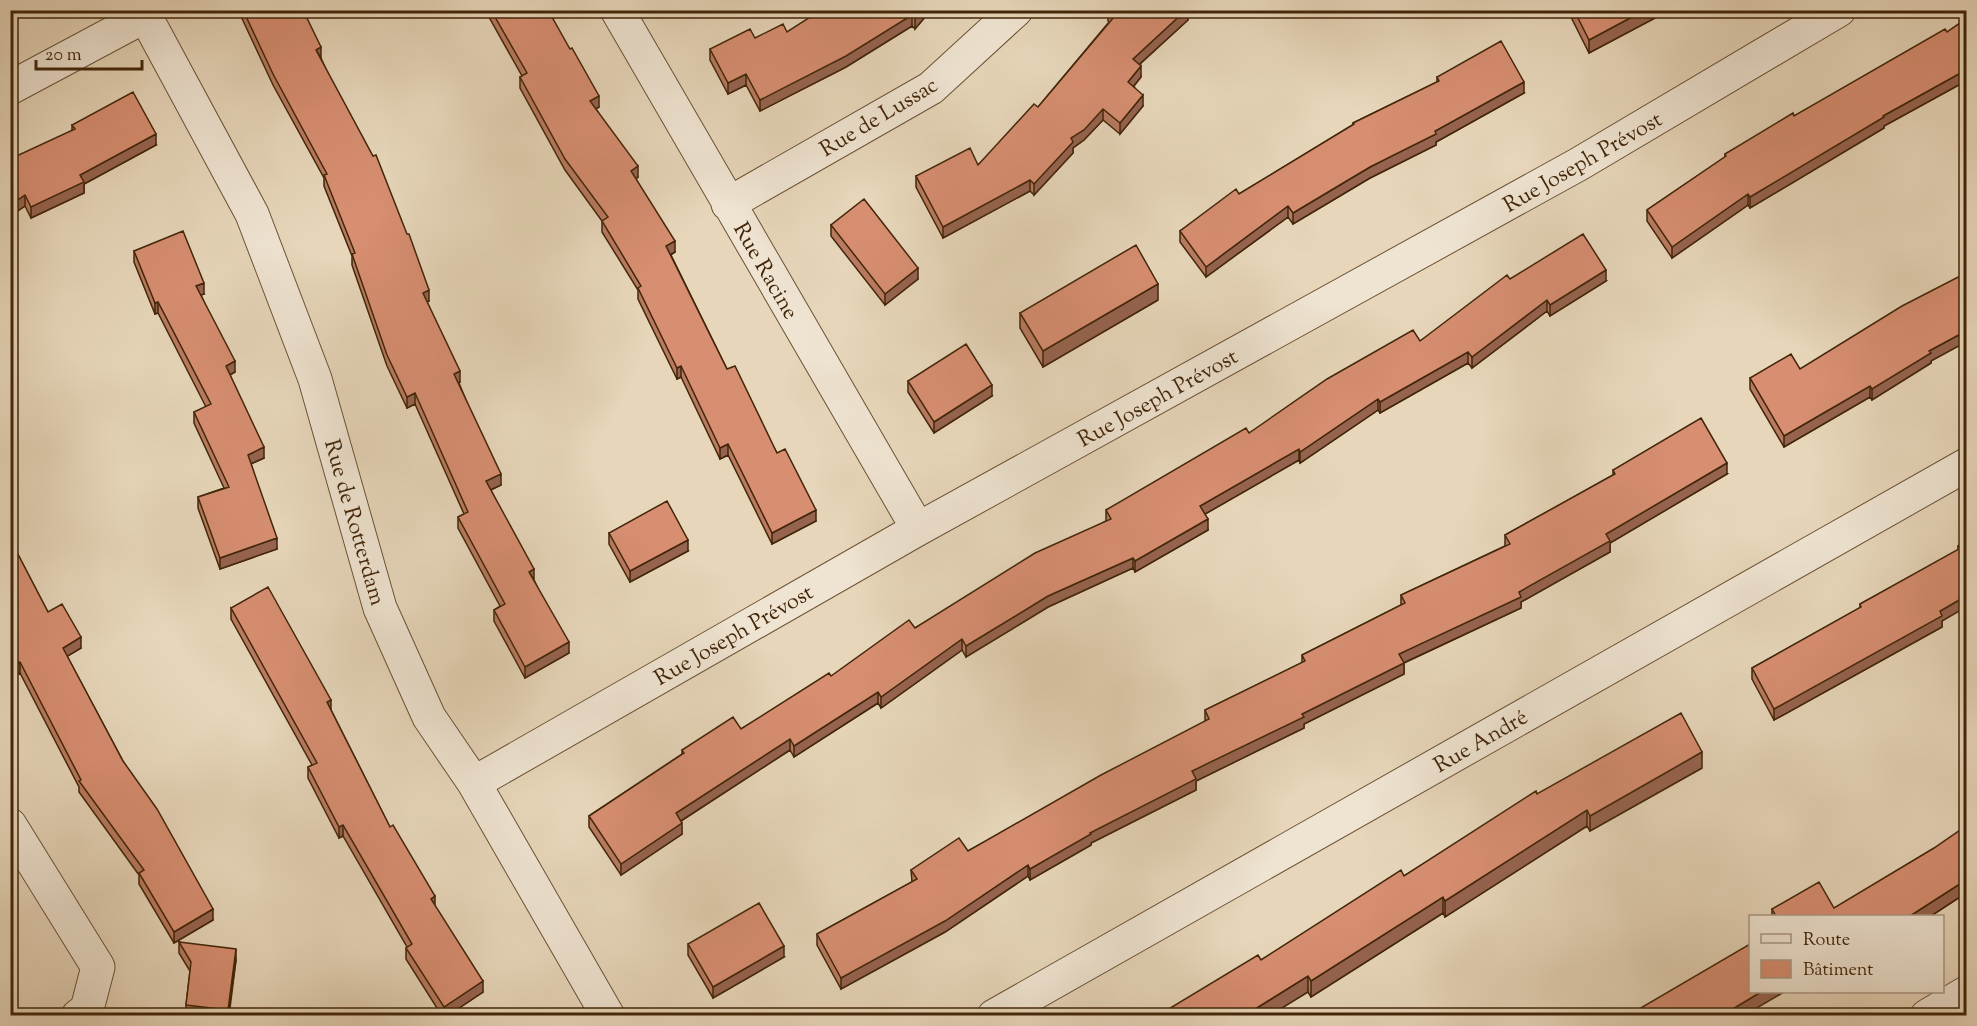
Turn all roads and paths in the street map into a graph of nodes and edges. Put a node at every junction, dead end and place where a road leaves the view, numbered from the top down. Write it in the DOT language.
graph roads {
  1 [pos="617,10"];
  2 [pos="1016,10"];
  3 [pos="1839,10"];
  4 [pos="143,13"];
  5 [pos="10,88"];
  6 [pos="728,204"];
  7 [pos="1966,465"];
  8 [pos="918,528"];
  9 [pos="474,783"];
  10 [pos="10,825"];
  11 [pos="1966,993"];
  12 [pos="78,1016"];
  13 [pos="608,1016"];
  14 [pos="994,1016"];
  15 [pos="1927,1016"];
  1 -- 6 [label="street, Rue Racine"];
  2 -- 6 [label="street, Rue de Lussac"];
  3 -- 8 [label="street, Rue Joseph Prévost"];
  4 -- 5 [label="street"];
  4 -- 9 [label="street, Rue de Rotterdam"];
  6 -- 8 [label="street, Rue Racine"];
  7 -- 14 [label="street, Rue André"];
  8 -- 9 [label="street, Rue Joseph Prévost"];
  9 -- 13 [label="street, Rue de Rotterdam"];
  10 -- 12 [label="street"];
  11 -- 15 [label="street"];
}
